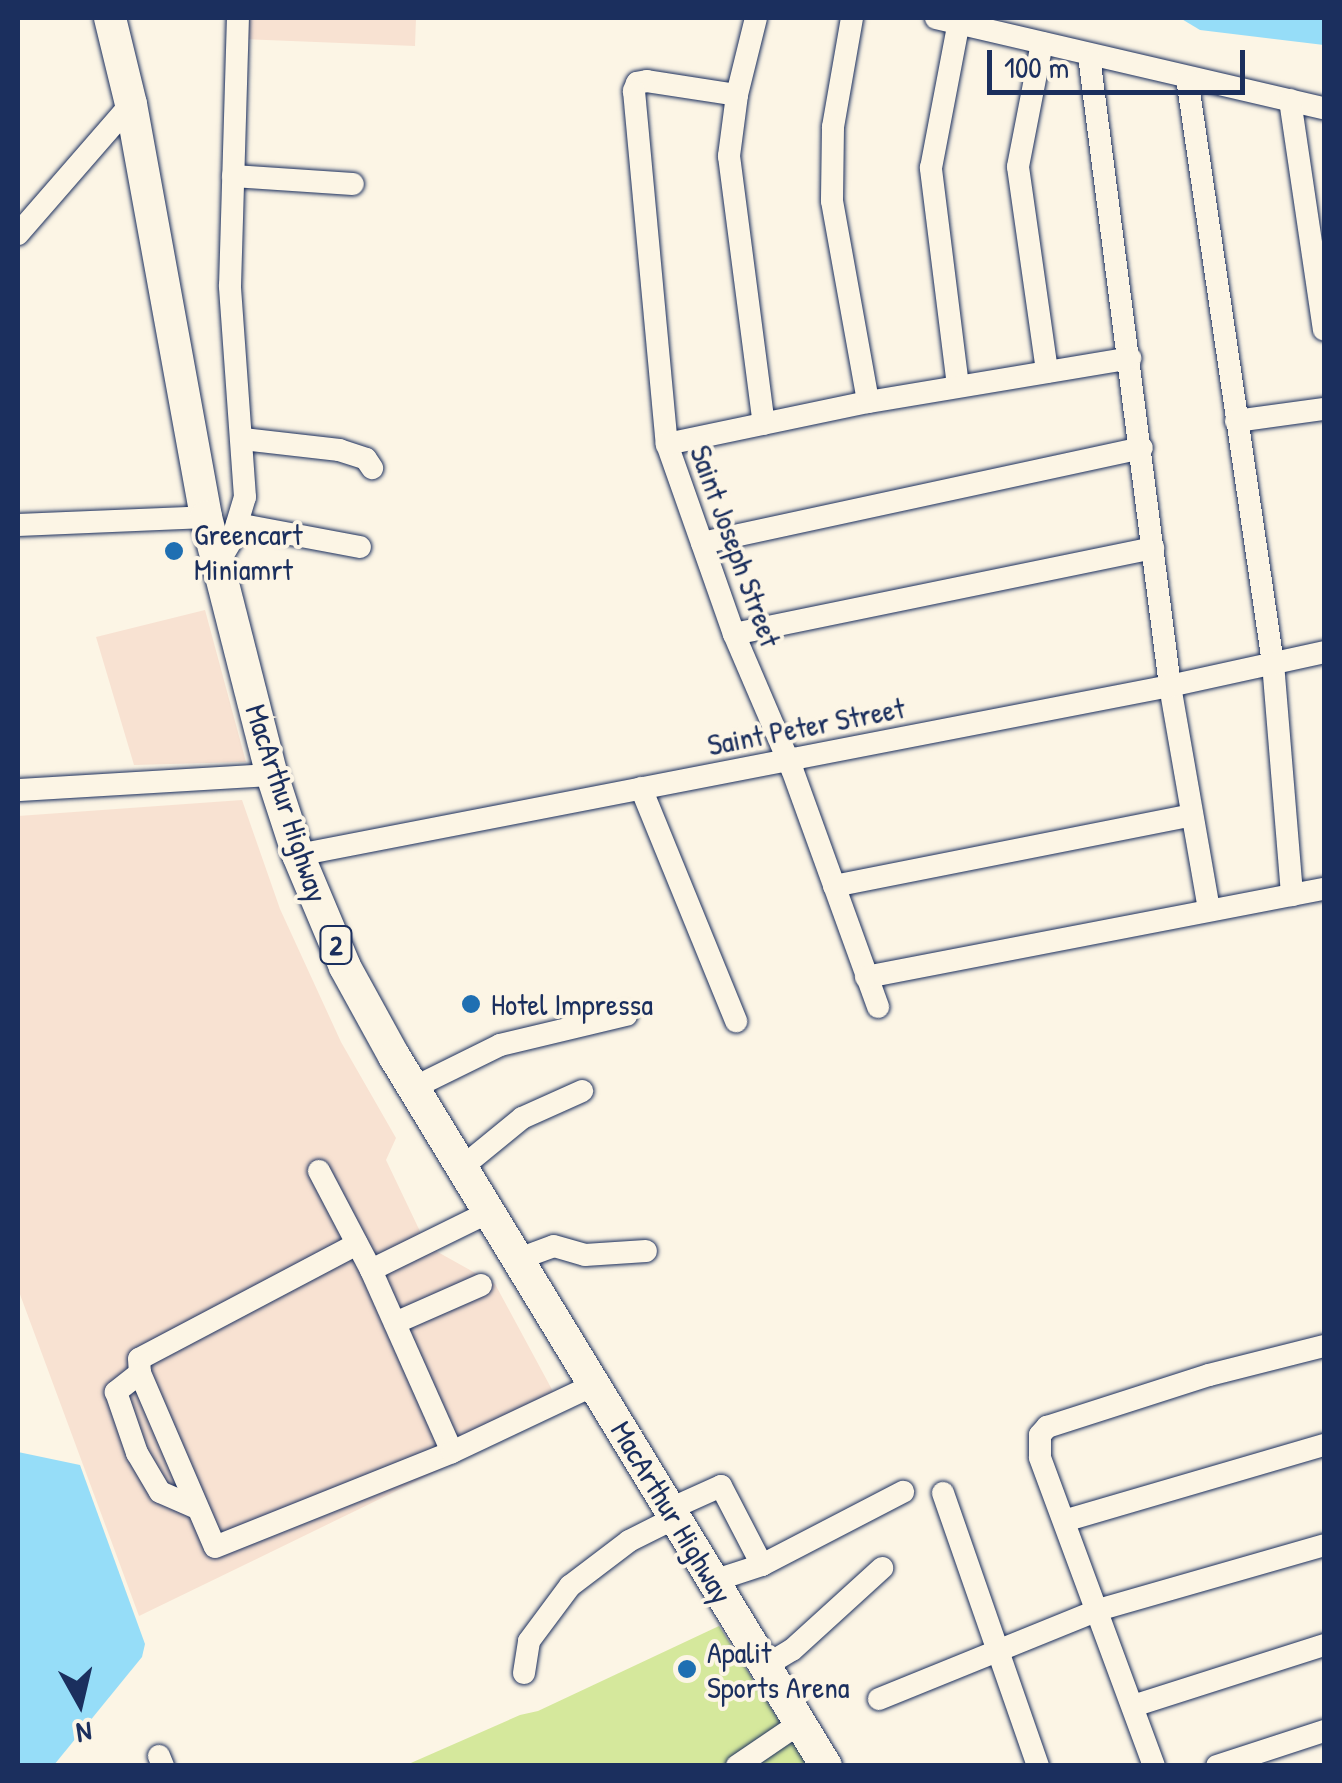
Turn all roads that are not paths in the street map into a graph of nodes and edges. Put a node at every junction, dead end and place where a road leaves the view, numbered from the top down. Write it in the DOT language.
graph roads {
  1 [pos="110,18"];
  2 [pos="238,18"];
  3 [pos="756,18"];
  4 [pos="852,18"];
  5 [pos="947,19"];
  6 [pos="1042,43"];
  7 [pos="1089,56"];
  8 [pos="1188,78"];
  9 [pos="737,94"];
  10 [pos="1290,100"];
  11 [pos="131,104"];
  12 [pos="1324,108"];
  13 [pos="233,176"];
  14 [pos="353,184"];
  15 [pos="18,234"];
  16 [pos="1324,330"];
  17 [pos="1130,358"];
  18 [pos="1046,372"];
  19 [pos="958,386"];
  20 [pos="868,402"];
  21 [pos="1324,409"];
  22 [pos="1236,421"];
  23 [pos="764,424"];
  24 [pos="243,440"];
  25 [pos="667,444"];
  26 [pos="1142,448"];
  27 [pos="372,468"];
  28 [pos="222,520"];
  29 [pos="18,525"];
  30 [pos="702,543"];
  31 [pos="360,547"];
  32 [pos="1153,548"];
  33 [pos="734,634"];
  34 [pos="1324,652"];
  35 [pos="1272,663"];
  36 [pos="1170,686"];
  37 [pos="788,760"];
  38 [pos="272,775"];
  39 [pos="641,788"];
  40 [pos="18,790"];
  41 [pos="1192,815"];
  42 [pos="298,855"];
  43 [pos="834,886"];
  44 [pos="1324,889"];
  45 [pos="1292,895"];
  46 [pos="1208,910"];
  47 [pos="866,977"];
  48 [pos="878,1008"];
  49 [pos="626,1015"];
  50 [pos="736,1021"];
  51 [pos="413,1088"];
  52 [pos="582,1091"];
  53 [pos="461,1168"];
  54 [pos="319,1171"];
  55 [pos="488,1213"];
  56 [pos="358,1244"];
  57 [pos="646,1252"];
  58 [pos="516,1260"];
  59 [pos="372,1270"];
  60 [pos="481,1285"];
  61 [pos="395,1323"];
  62 [pos="1324,1346"];
  63 [pos="140,1373"];
  64 [pos="594,1384"];
  65 [pos="1324,1445"];
  66 [pos="452,1452"];
  67 [pos="903,1492"];
  68 [pos="943,1493"];
  69 [pos="197,1508"];
  70 [pos="672,1514"];
  71 [pos="1066,1520"];
  72 [pos="1324,1545"];
  73 [pos="762,1565"];
  74 [pos="882,1568"];
  75 [pos="713,1581"];
  76 [pos="1098,1610"];
  77 [pos="1324,1646"];
  78 [pos="1000,1652"];
  79 [pos="765,1666"];
  80 [pos="524,1673"];
  81 [pos="879,1699"];
  82 [pos="1133,1706"];
  83 [pos="800,1723"];
  84 [pos="1324,1731"];
  85 [pos="737,1766"];
  86 [pos="826,1766"];
  87 [pos="1038,1766"];
  88 [pos="1154,1766"];
  89 [pos="1218,1766"];
  1 -- 11 [label="highway, MacArthur Highway / 2"];
  2 -- 13 [label="street"];
  3 -- 9 [label="street"];
  4 -- 20 [label="street"];
  5 -- 6 [label="street"];
  5 -- 19 [label="street"];
  6 -- 7 [label="street"];
  6 -- 18 [label="street"];
  7 -- 8 [label="street"];
  7 -- 17 [label="street"];
  8 -- 10 [label="street"];
  8 -- 22 [label="street"];
  9 -- 23 [label="street"];
  9 -- 25 [label="street, Saint Joseph Street"];
  10 -- 12 [label="street"];
  10 -- 16 [label="street"];
  11 -- 15 [label="street"];
  11 -- 28 [label="highway, MacArthur Highway / 2"];
  13 -- 14 [label="street"];
  13 -- 24 [label="street"];
  17 -- 18 [label="street"];
  17 -- 26 [label="street"];
  18 -- 19 [label="street"];
  19 -- 20 [label="street"];
  20 -- 23 [label="street"];
  21 -- 22 [label="street"];
  22 -- 35 [label="street"];
  23 -- 25 [label="street"];
  24 -- 27 [label="street"];
  24 -- 28 [label="street"];
  25 -- 30 [label="street, Saint Joseph Street"];
  26 -- 30 [label="street"];
  26 -- 32 [label="street"];
  28 -- 29 [label="street"];
  28 -- 31 [label="street"];
  28 -- 38 [label="highway, MacArthur Highway / 2"];
  30 -- 33 [label="street, Saint Joseph Street"];
  32 -- 33 [label="street"];
  32 -- 36 [label="street"];
  33 -- 37 [label="street, Saint Joseph Street"];
  34 -- 35 [label="street, Saint Peter Street"];
  35 -- 36 [label="street, Saint Peter Street"];
  35 -- 45 [label="street"];
  36 -- 37 [label="street, Saint Peter Street"];
  36 -- 41 [label="street"];
  37 -- 39 [label="street, Saint Peter Street"];
  37 -- 43 [label="street, Saint Joseph Street"];
  38 -- 40 [label="street"];
  38 -- 42 [label="highway, MacArthur Highway / 2"];
  39 -- 42 [label="street, Saint Peter Street"];
  39 -- 50 [label="street"];
  41 -- 43 [label="street"];
  41 -- 46 [label="street"];
  42 -- 51 [label="highway, MacArthur Highway / 2"];
  43 -- 47 [label="street, Saint Joseph Street"];
  44 -- 45 [label="street"];
  45 -- 46 [label="street"];
  46 -- 47 [label="street"];
  47 -- 48 [label="street, Saint Joseph Street"];
  49 -- 51 [label="street"];
  51 -- 53 [label="highway, MacArthur Highway / 2"];
  52 -- 53 [label="street"];
  53 -- 55 [label="highway, MacArthur Highway / 2"];
  54 -- 56 [label="street"];
  55 -- 58 [label="highway, MacArthur Highway / 2"];
  55 -- 59 [label="street"];
  56 -- 59 [label="street"];
  56 -- 63 [label="street"];
  57 -- 58 [label="street"];
  58 -- 64 [label="highway, MacArthur Highway / 2"];
  59 -- 61 [label="street"];
  60 -- 61 [label="street"];
  61 -- 66 [label="street"];
  62 -- 71 [label="street"];
  63 -- 69 [label="street"];
  63 -- 69 [label="street"];
  64 -- 66 [label="street"];
  64 -- 70 [label="highway, MacArthur Highway / 2"];
  65 -- 71 [label="street"];
  66 -- 69 [label="street"];
  67 -- 73 [label="street"];
  68 -- 78 [label="street"];
  70 -- 73 [label="street"];
  70 -- 75 [label="highway, MacArthur Highway / 2"];
  70 -- 80 [label="street"];
  71 -- 76 [label="street"];
  72 -- 76 [label="street"];
  73 -- 75 [label="street"];
  74 -- 79 [label="street"];
  75 -- 79 [label="highway, MacArthur Highway / 2"];
  76 -- 78 [label="street"];
  76 -- 82 [label="street"];
  77 -- 82 [label="street"];
  78 -- 81 [label="street"];
  78 -- 87 [label="street"];
  79 -- 83 [label="highway, MacArthur Highway / 2"];
  82 -- 88 [label="street"];
  83 -- 85 [label="street"];
  83 -- 86 [label="highway, MacArthur Highway / 2"];
  84 -- 89 [label="street"];
}
